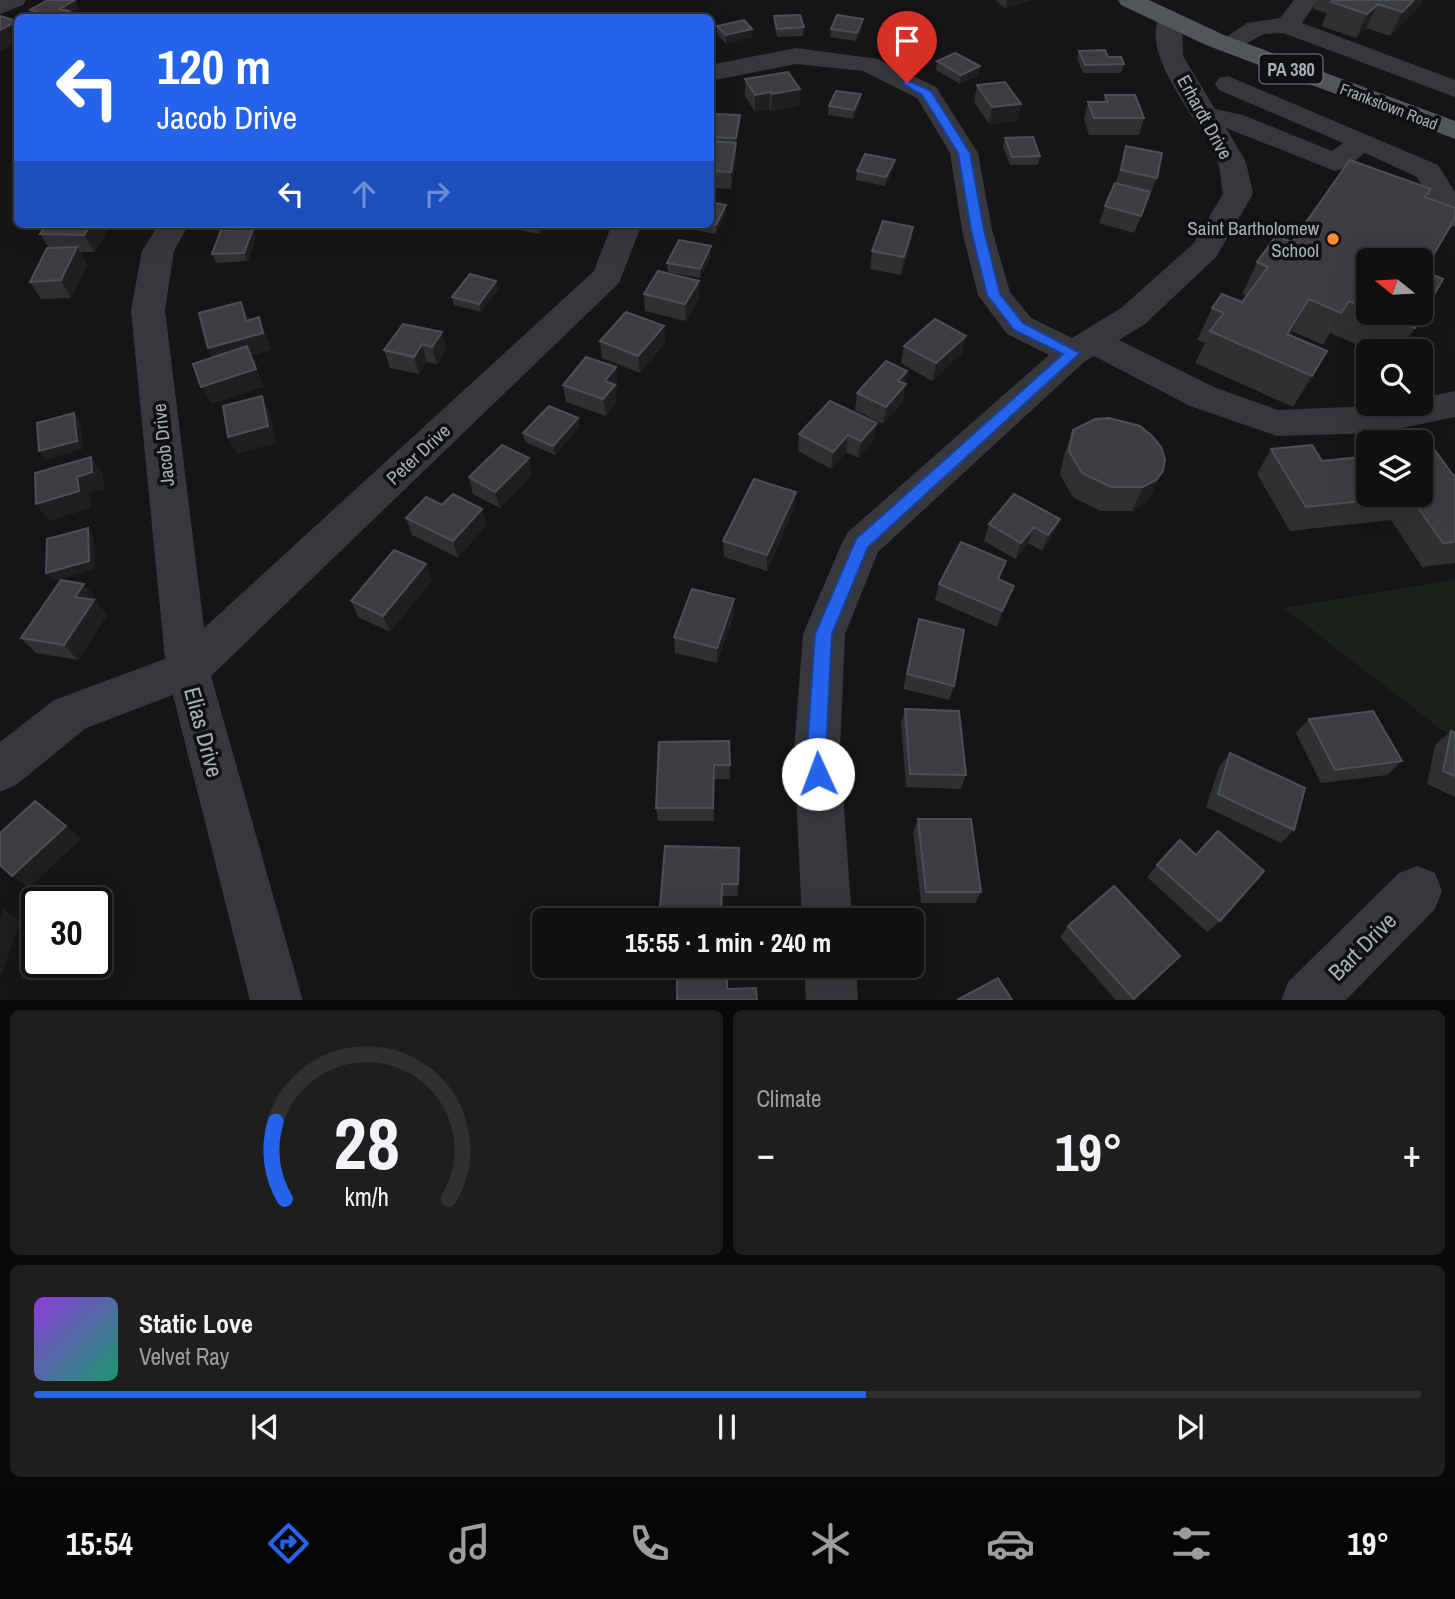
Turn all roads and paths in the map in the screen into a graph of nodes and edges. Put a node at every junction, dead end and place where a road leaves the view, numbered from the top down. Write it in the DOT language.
graph roads {
  1 [pos="14,0"];
  2 [pos="1130,0"];
  3 [pos="1307,0"];
  4 [pos="0,7"];
  5 [pos="1170,21"];
  6 [pos="1287,26"];
  7 [pos="1228,45"];
  8 [pos="714,71"];
  9 [pos="1228,84"];
  10 [pos="1455,89"];
  11 [pos="1206,116"];
  12 [pos="1455,131"];
  13 [pos="1363,141"];
  14 [pos="1455,218"];
  15 [pos="172,228"];
  16 [pos="626,228"];
  17 [pos="1083,347"];
  18 [pos="1455,404"];
  19 [pos="188,670"];
  20 [pos="0,770"];
  21 [pos="1418,891"];
  22 [pos="826,908"];
  23 [pos="831,978"];
  24 [pos="277,1000"];
  25 [pos="832,1000"];
  26 [pos="1307,1000"];
  1 -- 4 [label="street"];
  2 -- 5 [label="main road, Frankstown Road / PA 380"];
  3 -- 6 [label="street"];
  5 -- 7 [label="main road, Frankstown Road / PA 380"];
  5 -- 11 [label="street, Erhardt Drive"];
  6 -- 7 [label="street"];
  6 -- 10 [label="street"];
  7 -- 12 [label="main road, Frankstown Road / PA 380"];
  8 -- 17 [label="street"];
  9 -- 13 [label="street"];
  11 -- 13 [label="street"];
  11 -- 17 [label="street, Erhardt Drive"];
  13 -- 14 [label="street"];
  15 -- 19 [label="street, Jacob Drive"];
  16 -- 19 [label="street, Peter Drive"];
  17 -- 18 [label="street"];
  17 -- 22 [label="street, Erhardt Drive"];
  19 -- 20 [label="street, Elias Drive"];
  19 -- 24 [label="street, Elias Drive"];
  21 -- 26 [label="street, Bart Drive"];
  23 -- 25 [label="street"];
}
